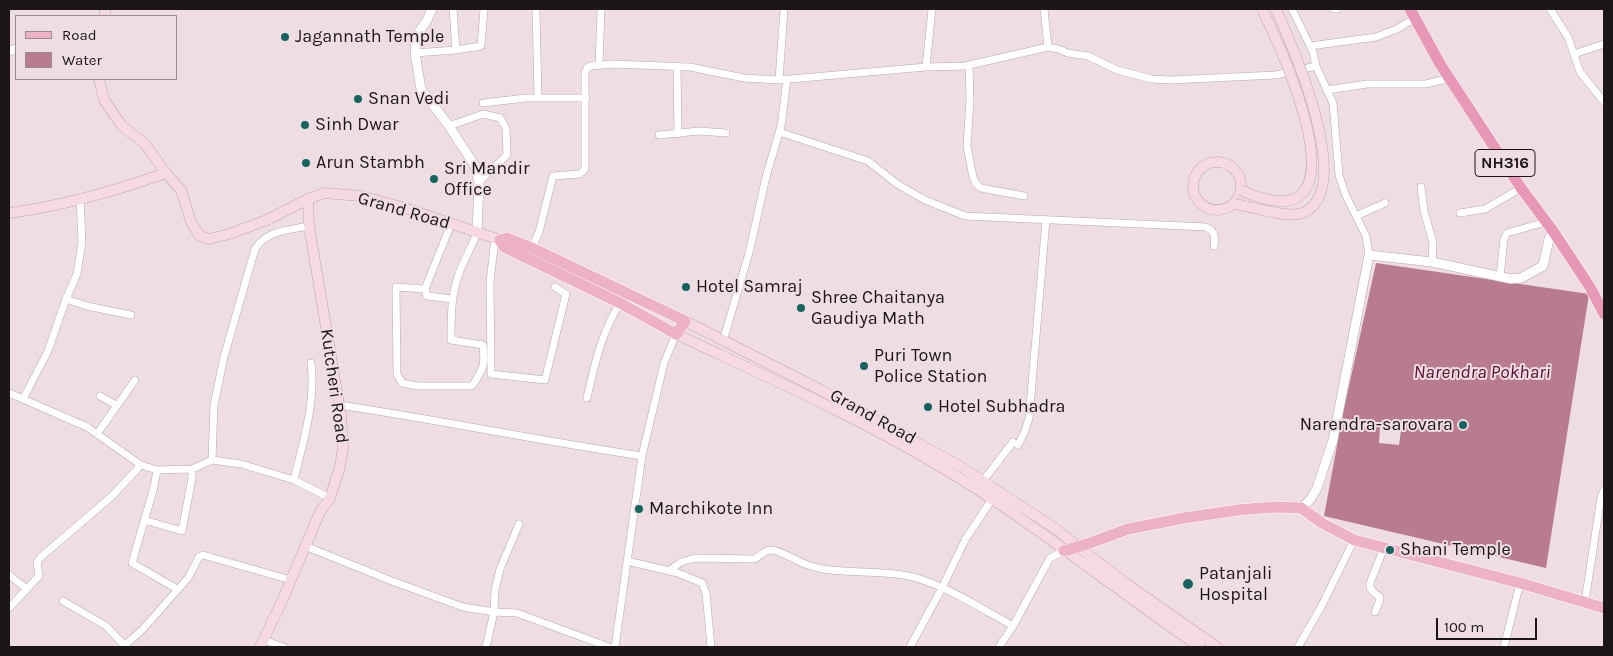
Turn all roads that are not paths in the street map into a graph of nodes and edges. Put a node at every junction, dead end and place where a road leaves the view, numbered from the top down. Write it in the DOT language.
graph roads {
  1 [pos="432,9"];
  2 [pos="453,9"];
  3 [pos="484,9"];
  4 [pos="536,9"];
  5 [pos="601,9"];
  6 [pos="784,9"];
  7 [pos="932,9"];
  8 [pos="1044,9"];
  9 [pos="1262,9"];
  10 [pos="1276,9"];
  11 [pos="1292,9"];
  12 [pos="1550,9"];
  13 [pos="1413,14"];
  14 [pos="1604,44"];
  15 [pos="1310,46"];
  16 [pos="1048,47"];
  17 [pos="456,50"];
  18 [pos="415,53"];
  19 [pos="1574,54"];
  20 [pos="599,65"];
  21 [pos="969,65"];
  22 [pos="677,66"];
  23 [pos="1316,66"];
  24 [pos="926,67"];
  25 [pos="1450,78"];
  26 [pos="99,80"];
  27 [pos="783,80"];
  28 [pos="1604,88"];
  29 [pos="1327,90"];
  30 [pos="1596,92"];
  31 [pos="538,98"];
  32 [pos="586,98"];
  33 [pos="1604,102"];
  34 [pos="484,103"];
  35 [pos="449,126"];
  36 [pos="779,132"];
  37 [pos="726,133"];
  38 [pos="660,134"];
  39 [pos="678,134"];
  40 [pos="166,173"];
  41 [pos="479,182"];
  42 [pos="1421,187"];
  43 [pos="1521,188"];
  44 [pos="1241,190"];
  45 [pos="1024,196"];
  46 [pos="80,199"];
  47 [pos="308,199"];
  48 [pos="1385,203"];
  49 [pos="1234,204"];
  50 [pos="9,213"];
  51 [pos="1460,213"];
  52 [pos="1356,216"];
  53 [pos="1046,220"];
  54 [pos="451,224"];
  55 [pos="309,226"];
  56 [pos="1550,226"];
  57 [pos="478,233"];
  58 [pos="498,239"];
  59 [pos="1214,246"];
  60 [pos="532,248"];
  61 [pos="1369,255"];
  62 [pos="1432,262"];
  63 [pos="1500,277"];
  64 [pos="554,287"];
  65 [pos="425,290"];
  66 [pos="66,299"];
  67 [pos="453,299"];
  68 [pos="620,303"];
  69 [pos="1604,314"];
  70 [pos="131,315"];
  71 [pos="684,321"];
  72 [pos="676,334"];
  73 [pos="723,341"];
  74 [pos="311,363"];
  75 [pos="135,380"];
  76 [pos="9,393"];
  77 [pos="100,396"];
  78 [pos="587,398"];
  79 [pos="23,399"];
  80 [pos="116,405"];
  81 [pos="339,405"];
  82 [pos="97,434"];
  83 [pos="642,456"];
  84 [pos="212,460"];
  85 [pos="142,465"];
  86 [pos="192,469"];
  87 [pos="157,470"];
  88 [pos="294,480"];
  89 [pos="982,481"];
  90 [pos="1604,490"];
  91 [pos="330,498"];
  92 [pos="992,499"];
  93 [pos="1301,508"];
  94 [pos="144,520"];
  95 [pos="519,524"];
  96 [pos="1354,540"];
  97 [pos="305,546"];
  98 [pos="1079,546"];
  99 [pos="1384,548"];
  100 [pos="1064,551"];
  101 [pos="627,561"];
  102 [pos="669,571"];
  103 [pos="9,574"];
  104 [pos="291,580"];
  105 [pos="1520,583"];
  106 [pos="942,588"];
  107 [pos="27,589"];
  108 [pos="177,590"];
  109 [pos="63,601"];
  110 [pos="1585,602"];
  111 [pos="9,608"];
  112 [pos="1604,608"];
  113 [pos="494,612"];
  114 [pos="1375,612"];
  115 [pos="1013,626"];
  116 [pos="262,644"];
  117 [pos="124,647"];
  118 [pos="282,647"];
  119 [pos="486,647"];
  120 [pos="609,647"];
  121 [pos="615,647"];
  122 [pos="711,647"];
  123 [pos="910,647"];
  124 [pos="999,647"];
  125 [pos="1200,647"];
  126 [pos="1217,647"];
  127 [pos="1298,647"];
  128 [pos="1504,647"];
  1 -- 18 [label="street"];
  2 -- 17 [label="street"];
  3 -- 17 [label="street"];
  4 -- 31 [label="street"];
  5 -- 20 [label="street"];
  6 -- 27 [label="street"];
  7 -- 24 [label="street"];
  8 -- 16 [label="street"];
  9 -- 44 [label="main road, bridge"];
  10 -- 49 [label="main road, bridge"];
  11 -- 15 [label="street"];
  12 -- 19 [label="street"];
  13 -- 15 [label="street"];
  13 -- 25 [label="highway, NH316"];
  14 -- 19 [label="street"];
  15 -- 23 [label="street"];
  16 -- 21 [label="street"];
  16 -- 23 [label="street"];
  17 -- 18 [label="street"];
  18 -- 35 [label="street"];
  19 -- 30 [label="street"];
  20 -- 22 [label="street"];
  20 -- 32 [label="street"];
  21 -- 24 [label="street"];
  21 -- 45 [label="street"];
  22 -- 27 [label="street"];
  22 -- 39 [label="street"];
  23 -- 29 [label="street"];
  24 -- 27 [label="street"];
  25 -- 29 [label="street"];
  25 -- 43 [label="highway, NH316"];
  26 -- 40 [label="main road, Grand Road"];
  27 -- 36 [label="street"];
  28 -- 30 [label="street"];
  29 -- 52 [label="street"];
  30 -- 33 [label="street"];
  31 -- 32 [label="street"];
  31 -- 34 [label="street"];
  32 -- 60 [label="street"];
  35 -- 41 [label="street"];
  35 -- 41 [label="street"];
  36 -- 53 [label="street"];
  36 -- 73 [label="street"];
  37 -- 39 [label="street"];
  38 -- 39 [label="street"];
  40 -- 46 [label="main road"];
  40 -- 47 [label="main road, Grand Road"];
  41 -- 57 [label="street"];
  42 -- 62 [label="street"];
  43 -- 51 [label="street"];
  43 -- 56 [label="highway, NH316"];
  44 -- 49 [label="main road"];
  44 -- 49 [label="main road"];
  46 -- 50 [label="main road"];
  46 -- 66 [label="street"];
  47 -- 54 [label="main road, Grand Road"];
  47 -- 55 [label="main road, Kutcheri Road"];
  48 -- 52 [label="street"];
  52 -- 61 [label="street"];
  53 -- 59 [label="street"];
  53 -- 89 [label="street"];
  54 -- 57 [label="main road, Grand Road"];
  54 -- 65 [label="street"];
  55 -- 81 [label="main road, Kutcheri Road"];
  55 -- 84 [label="street"];
  56 -- 63 [label="street"];
  56 -- 63 [label="street"];
  56 -- 69 [label="highway, NH316"];
  57 -- 58 [label="main road, Grand Road"];
  57 -- 67 [label="street"];
  58 -- 60 [label="main road, Grand Road"];
  58 -- 64 [label="street"];
  58 -- 68 [label="main road, Grand Road"];
  60 -- 71 [label="main road, Grand Road"];
  61 -- 62 [label="street"];
  61 -- 93 [label="street"];
  62 -- 63 [label="street"];
  65 -- 67 [label="street"];
  65 -- 67 [label="street"];
  66 -- 70 [label="street"];
  66 -- 79 [label="street"];
  68 -- 72 [label="main road, Grand Road"];
  68 -- 78 [label="street"];
  71 -- 72 [label="main road"];
  71 -- 73 [label="main road, Grand Road"];
  72 -- 83 [label="street"];
  72 -- 92 [label="main road, Grand Road"];
  73 -- 89 [label="main road, Grand Road"];
  74 -- 88 [label="street"];
  75 -- 80 [label="street"];
  76 -- 79 [label="street"];
  77 -- 80 [label="street"];
  79 -- 82 [label="street"];
  80 -- 82 [label="street"];
  81 -- 83 [label="street"];
  81 -- 91 [label="main road, Kutcheri Road"];
  82 -- 85 [label="street"];
  83 -- 101 [label="street"];
  84 -- 86 [label="street"];
  84 -- 88 [label="street"];
  85 -- 87 [label="street"];
  85 -- 107 [label="street"];
  86 -- 87 [label="street"];
  86 -- 94 [label="street"];
  87 -- 94 [label="street"];
  88 -- 91 [label="street"];
  89 -- 98 [label="main road, Grand Road"];
  90 -- 110 [label="street"];
  91 -- 97 [label="main road, Kutcheri Road"];
  92 -- 100 [label="main road, Grand Road"];
  92 -- 106 [label="street"];
  93 -- 96 [label="main road"];
  93 -- 98 [label="main road"];
  94 -- 108 [label="street"];
  95 -- 113 [label="street"];
  96 -- 99 [label="main road"];
  96 -- 127 [label="street"];
  97 -- 104 [label="main road, Kutcheri Road"];
  97 -- 113 [label="street"];
  98 -- 100 [label="main road"];
  98 -- 126 [label="main road, Grand Road"];
  99 -- 105 [label="main road"];
  99 -- 114 [label="street"];
  100 -- 115 [label="street"];
  100 -- 125 [label="main road, Grand Road"];
  101 -- 102 [label="street"];
  101 -- 121 [label="street"];
  102 -- 106 [label="street"];
  102 -- 122 [label="street"];
  103 -- 107 [label="street"];
  104 -- 108 [label="street"];
  104 -- 116 [label="main road, Kutcheri Road"];
  105 -- 110 [label="main road"];
  105 -- 128 [label="street"];
  106 -- 115 [label="street"];
  106 -- 123 [label="street"];
  107 -- 111 [label="street"];
  108 -- 117 [label="street"];
  109 -- 117 [label="street"];
  110 -- 112 [label="main road"];
  113 -- 119 [label="street"];
  113 -- 120 [label="street"];
  115 -- 124 [label="street"];
  116 -- 118 [label="street"];
}
